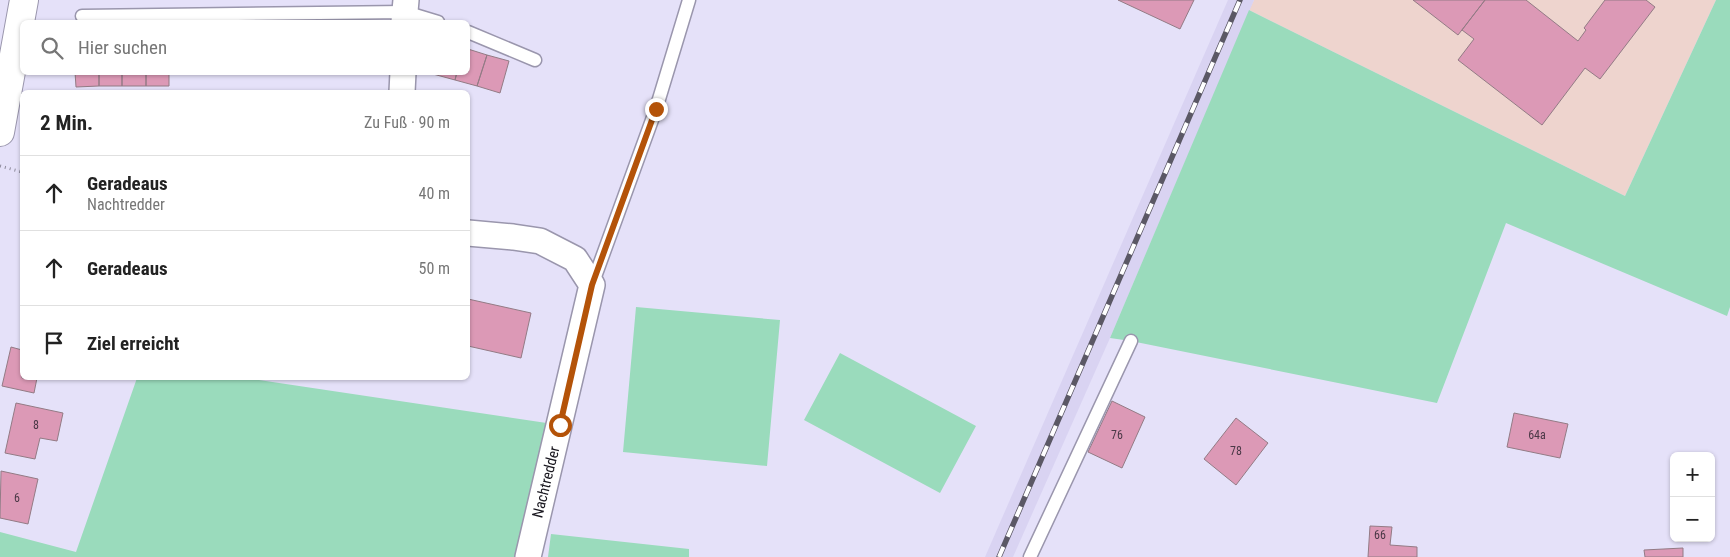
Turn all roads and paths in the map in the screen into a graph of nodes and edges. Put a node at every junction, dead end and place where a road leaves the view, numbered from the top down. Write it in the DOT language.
graph roads {
  1 [pos="24,0"];
  2 [pos="689,0"];
  3 [pos="405,11"];
  4 [pos="82,16"];
  5 [pos="20,20"];
  6 [pos="432,20"];
  7 [pos="20,22"];
  8 [pos="470,33"];
  9 [pos="535,60"];
  10 [pos="403,75"];
  11 [pos="402,90"];
  12 [pos="0,132"];
  13 [pos="0,166"];
  14 [pos="20,171"];
  15 [pos="470,233"];
  16 [pos="592,285"];
  17 [pos="1132,341"];
  18 [pos="528,557"];
  19 [pos="1030,557"];
  1 -- 5 [label="main road"];
  2 -- 16 [label="lane"];
  3 -- 4 [label="lane"];
  3 -- 6 [label="lane"];
  7 -- 12 [label="main road"];
  8 -- 9 [label="lane"];
  10 -- 11 [label="street"];
  13 -- 14 [label="path"];
  15 -- 16 [label="street"];
  16 -- 18 [label="street, Nachtredder"];
  17 -- 19 [label="lane"];
}
